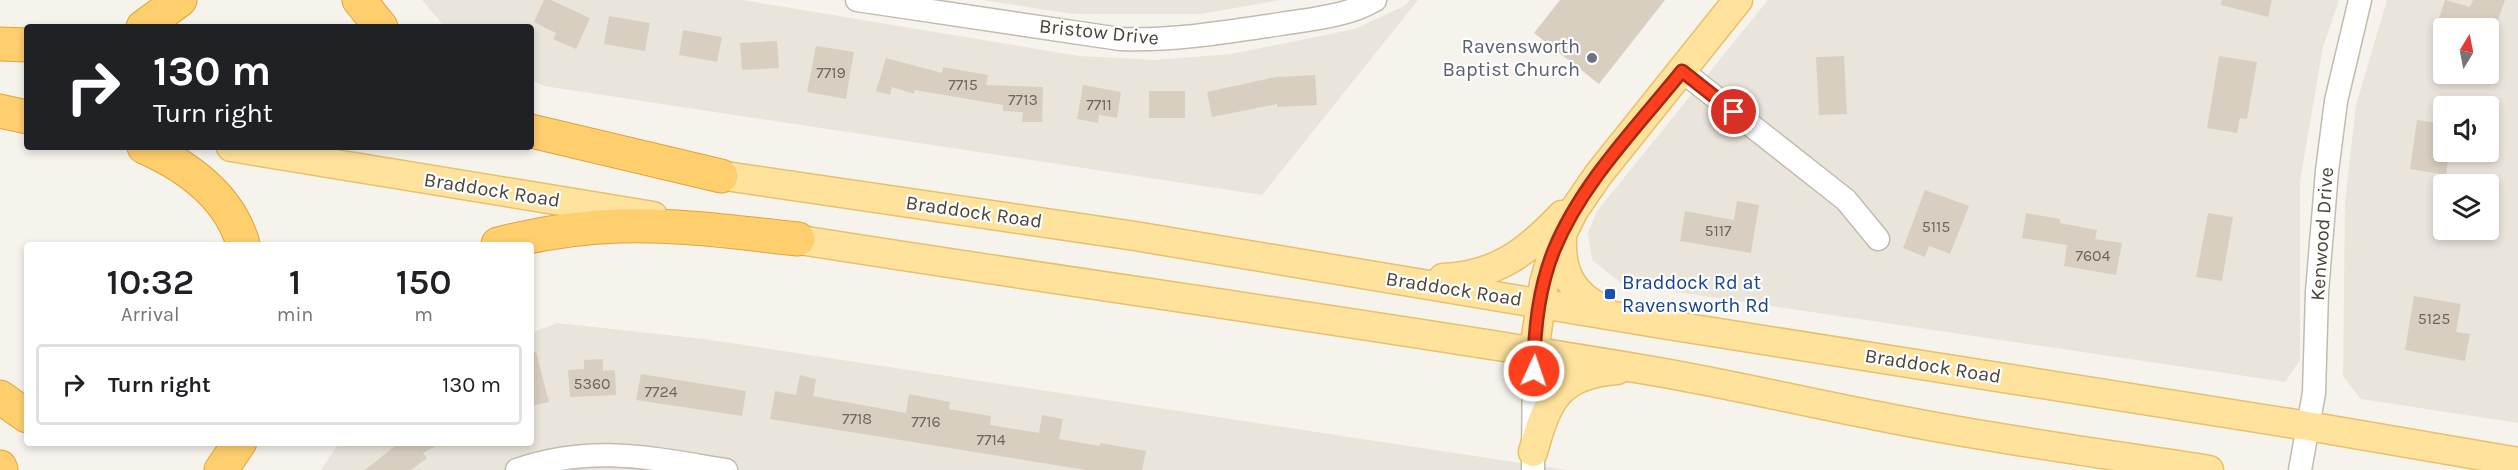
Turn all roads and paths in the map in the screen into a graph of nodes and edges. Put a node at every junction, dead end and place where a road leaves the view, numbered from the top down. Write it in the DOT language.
graph roads {
  1 [pos="180,0"];
  2 [pos="358,0"];
  3 [pos="857,0"];
  4 [pos="1375,0"];
  5 [pos="1738,0"];
  6 [pos="2360,0"];
  7 [pos="147,24"];
  8 [pos="378,24"];
  9 [pos="0,44"];
  10 [pos="24,45"];
  11 [pos="0,54"];
  12 [pos="24,58"];
  13 [pos="1682,71"];
  14 [pos="0,110"];
  15 [pos="24,114"];
  16 [pos="534,132"];
  17 [pos="534,142"];
  18 [pos="150,150"];
  19 [pos="249,150"];
  20 [pos="1598,175"];
  21 [pos="721,176"];
  22 [pos="1563,231"];
  23 [pos="798,239"];
  24 [pos="1878,239"];
  25 [pos="242,242"];
  26 [pos="508,242"];
  27 [pos="1357,273"];
  28 [pos="1540,303"];
  29 [pos="1616,316"];
  30 [pos="1534,351"];
  31 [pos="1640,369"];
  32 [pos="0,397"];
  33 [pos="24,414"];
  34 [pos="2308,426"];
  35 [pos="237,446"];
  36 [pos="1533,461"];
  37 [pos="2518,462"];
  38 [pos="635,463"];
  39 [pos="221,470"];
  40 [pos="517,470"];
  41 [pos="726,470"];
  42 [pos="2209,470"];
  43 [pos="2300,470"];
  1 -- 7 [label="highway"];
  2 -- 8 [label="highway"];
  3 -- 4 [label="street, Bristow Drive"];
  5 -- 13 [label="main road"];
  6 -- 34 [label="street, Kenwood Drive"];
  9 -- 10 [label="highway"];
  11 -- 12 [label="main road"];
  13 -- 20 [label="main road"];
  13 -- 24 [label="street"];
  14 -- 15 [label="highway"];
  16 -- 21 [label="highway"];
  17 -- 21 [label="main road, Braddock Road"];
  18 -- 25 [label="highway"];
  19 -- 23 [label="main road, Braddock Road"];
  20 -- 22 [label="main road"];
  20 -- 27 [label="main road"];
  21 -- 27 [label="main road, Braddock Road"];
  22 -- 28 [label="main road"];
  22 -- 29 [label="main road"];
  23 -- 26 [label="highway"];
  23 -- 30 [label="main road, Braddock Road"];
  27 -- 28 [label="main road, Braddock Road"];
  28 -- 29 [label="main road, Braddock Road"];
  28 -- 30 [label="main road"];
  29 -- 34 [label="main road, Braddock Road"];
  30 -- 31 [label="main road, Braddock Road"];
  30 -- 36 [label="street"];
  31 -- 36 [label="main road"];
  31 -- 42 [label="main road, Braddock Road"];
  32 -- 33 [label="highway"];
  34 -- 37 [label="main road, Braddock Road"];
  34 -- 43 [label="street, Kenwood Drive"];
  35 -- 39 [label="highway"];
  38 -- 40 [label="street"];
  38 -- 41 [label="street"];
}
